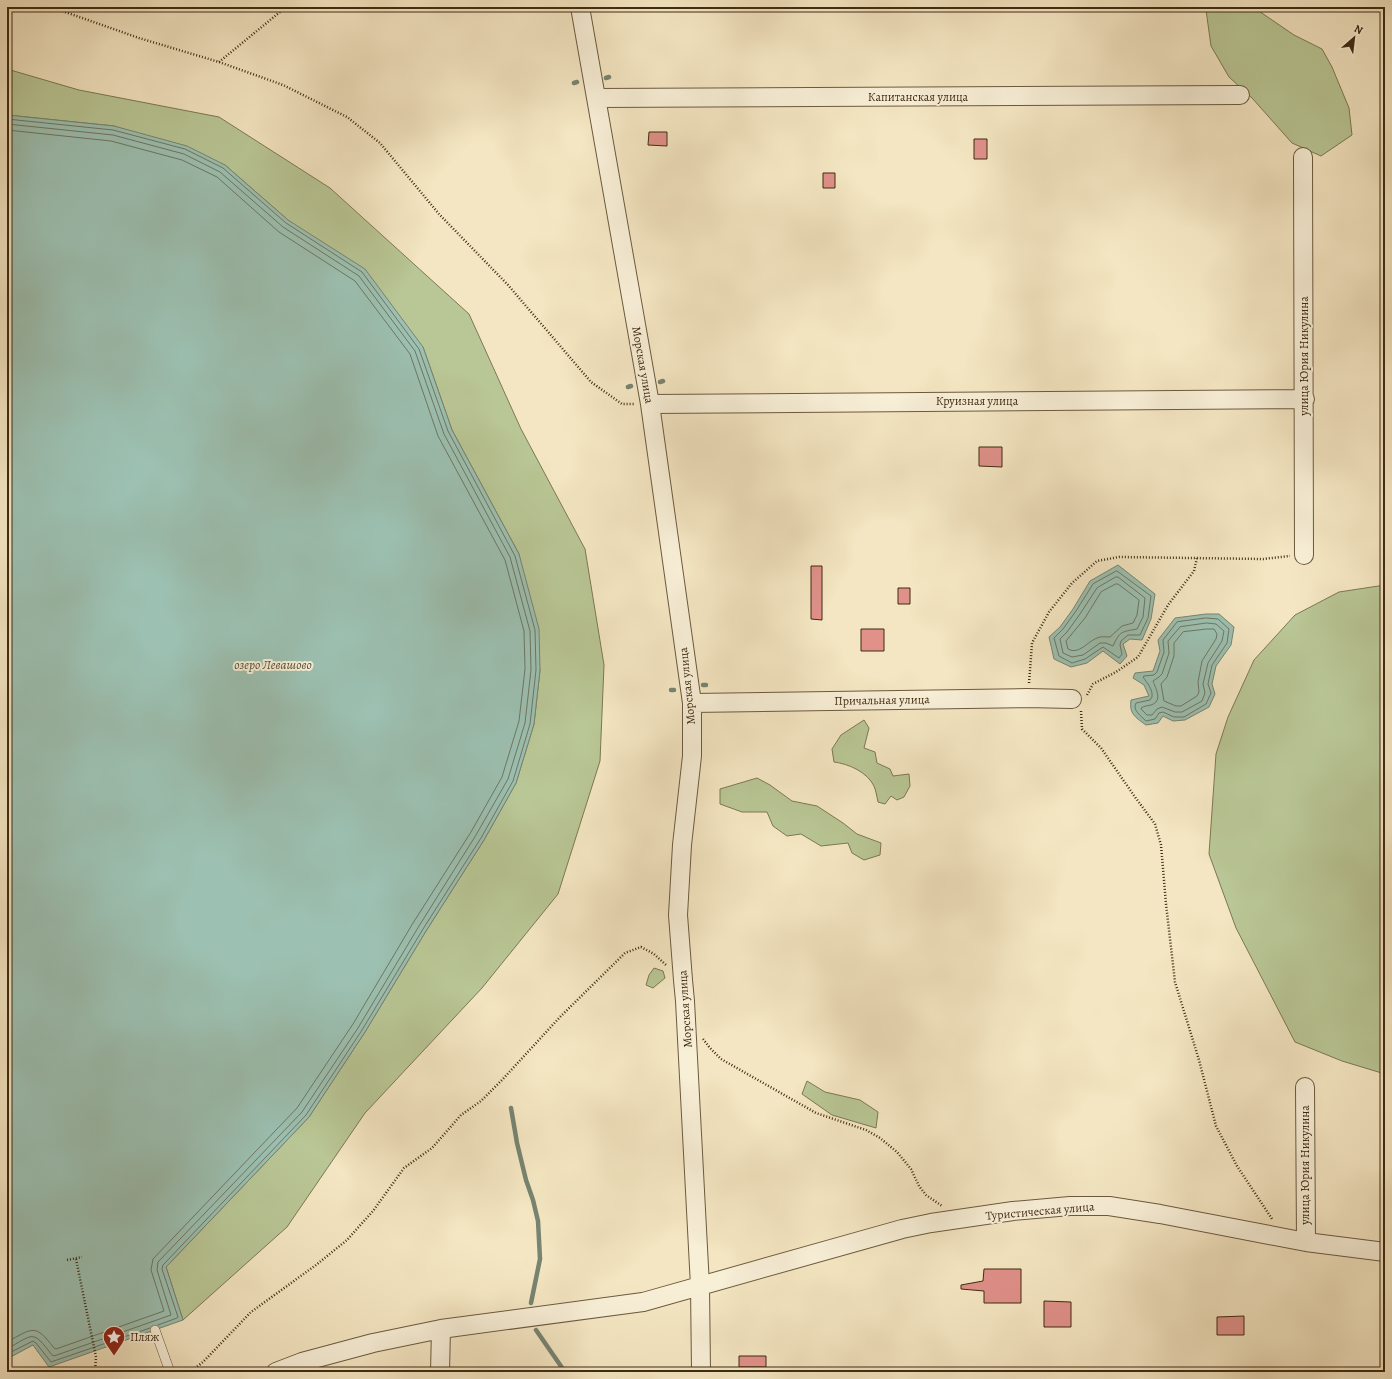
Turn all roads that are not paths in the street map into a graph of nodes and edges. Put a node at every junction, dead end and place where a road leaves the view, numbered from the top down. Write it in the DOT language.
graph roads {
  1 [pos="580,7"];
  2 [pos="1240,95"];
  3 [pos="596,98"];
  4 [pos="1303,157"];
  5 [pos="1304,399"];
  6 [pos="650,404"];
  7 [pos="1304,555"];
  8 [pos="1077,702"];
  9 [pos="692,703"];
  10 [pos="1305,1087"];
  11 [pos="1306,1242"];
  12 [pos="1385,1252"];
  13 [pos="700,1286"];
  14 [pos="441,1329"];
  15 [pos="155,1330"];
  16 [pos="170,1372"];
  17 [pos="276,1372"];
  18 [pos="440,1372"];
  19 [pos="701,1372"];
  1 -- 3 [label="street, Морская улица"];
  2 -- 3 [label="street, Капитанская улица"];
  3 -- 6 [label="street, Морская улица"];
  4 -- 5 [label="street, улица Юрия Никулина"];
  5 -- 6 [label="street, Круизная улица"];
  5 -- 7 [label="street, улица Юрия Никулина"];
  6 -- 9 [label="street, Морская улица"];
  8 -- 9 [label="street, Причальная улица"];
  9 -- 13 [label="street, Морская улица"];
  10 -- 11 [label="street, улица Юрия Никулина"];
  11 -- 12 [label="street, Туристическая улица"];
  11 -- 13 [label="street, Туристическая улица"];
  13 -- 14 [label="street, Туристическая улица"];
  13 -- 19 [label="street, Морская улица"];
  14 -- 17 [label="street, Туристическая улица"];
  14 -- 18 [label="street"];
  15 -- 16 [label="lane"];
}
